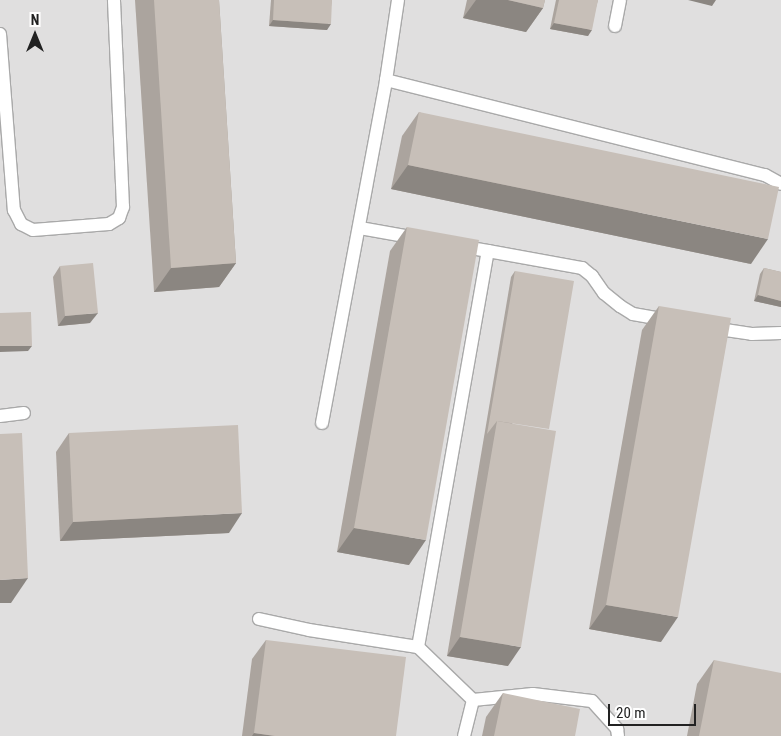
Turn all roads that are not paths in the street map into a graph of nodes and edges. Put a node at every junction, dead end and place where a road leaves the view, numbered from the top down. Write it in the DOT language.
graph roads {
  1 [pos="114,0"];
  2 [pos="398,0"];
  3 [pos="620,0"];
  4 [pos="614,26"];
  5 [pos="0,34"];
  6 [pos="386,80"];
  7 [pos="781,184"];
  8 [pos="360,228"];
  9 [pos="433,241"];
  10 [pos="451,244"];
  11 [pos="488,251"];
  12 [pos="682,322"];
  13 [pos="702,326"];
  14 [pos="781,333"];
  15 [pos="24,413"];
  16 [pos="0,416"];
  17 [pos="322,423"];
  18 [pos="259,619"];
  19 [pos="418,647"];
  20 [pos="473,700"];
  21 [pos="464,736"];
  22 [pos="618,736"];
  1 -- 5 [label="lane"];
  2 -- 6 [label="lane"];
  3 -- 4 [label="lane"];
  6 -- 7 [label="lane"];
  6 -- 8 [label="lane"];
  8 -- 9 [label="lane"];
  8 -- 17 [label="lane"];
  10 -- 11 [label="lane"];
  11 -- 12 [label="lane"];
  11 -- 19 [label="lane"];
  13 -- 14 [label="lane"];
  15 -- 16 [label="lane"];
  18 -- 19 [label="lane"];
  19 -- 20 [label="lane"];
  20 -- 21 [label="lane"];
  20 -- 22 [label="lane"];
}
